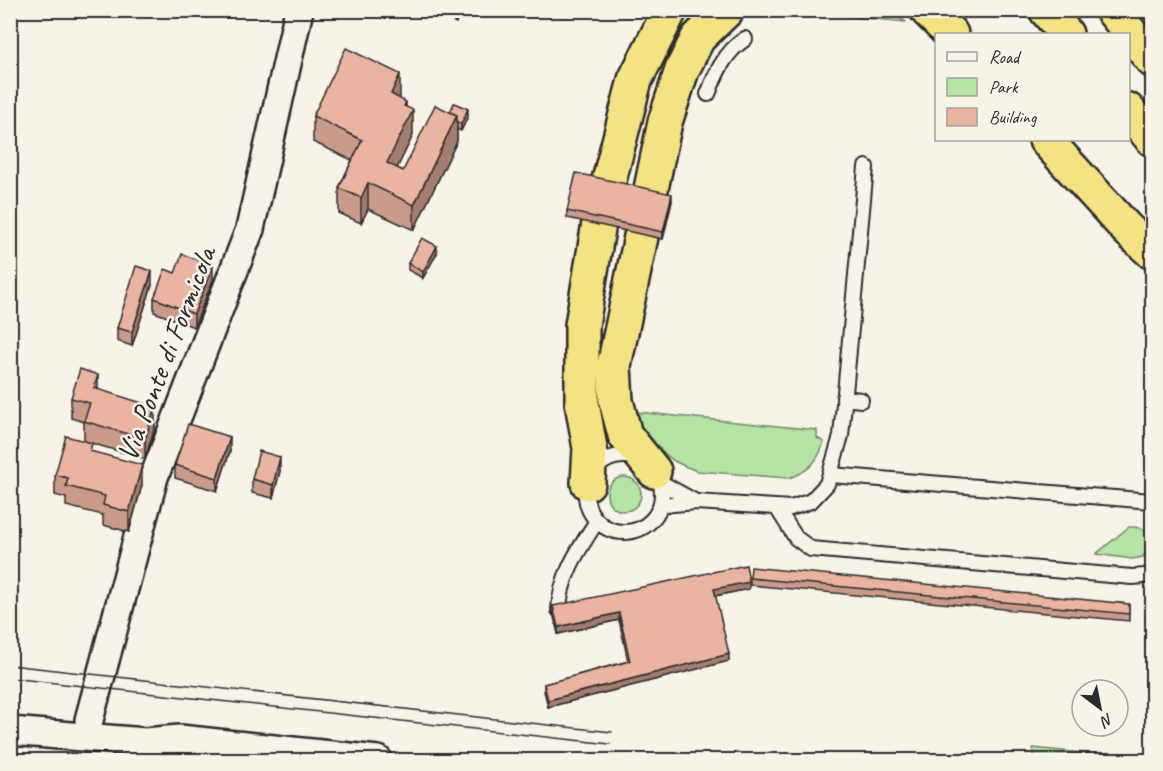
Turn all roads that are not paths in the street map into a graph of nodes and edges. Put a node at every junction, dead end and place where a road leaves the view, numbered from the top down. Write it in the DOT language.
graph roads {
  1 [pos="299,10"];
  2 [pos="670,10"];
  3 [pos="695,10"];
  4 [pos="727,10"];
  5 [pos="927,10"];
  6 [pos="1046,10"];
  7 [pos="1112,10"];
  8 [pos="950,33"];
  9 [pos="1065,33"];
  10 [pos="745,39"];
  11 [pos="1152,60"];
  12 [pos="708,94"];
  13 [pos="1130,112"];
  14 [pos="1152,139"];
  15 [pos="1047,141"];
  16 [pos="866,168"];
  17 [pos="601,211"];
  18 [pos="1127,229"];
  19 [pos="1152,252"];
  20 [pos="1152,266"];
  21 [pos="844,398"];
  22 [pos="861,400"];
  23 [pos="831,475"];
  24 [pos="657,476"];
  25 [pos="588,483"];
  26 [pos="1152,501"];
  27 [pos="696,502"];
  28 [pos="662,505"];
  29 [pos="777,508"];
  30 [pos="597,521"];
  31 [pos="1152,573"];
  32 [pos="559,610"];
  33 [pos="10,714"];
  34 [pos="88,720"];
  35 [pos="10,731"];
  36 [pos="180,739"];
  37 [pos="378,760"];
  1 -- 34 [label="street, Via Ponte di Formicola"];
  2 -- 17 [label="highway"];
  3 -- 17 [label="highway"];
  4 -- 24 [label="highway"];
  5 -- 8 [label="highway"];
  6 -- 9 [label="highway"];
  7 -- 11 [label="highway"];
  10 -- 12 [label="lane"];
  13 -- 14 [label="highway"];
  15 -- 18 [label="highway"];
  16 -- 21 [label="lane"];
  17 -- 25 [label="highway"];
  18 -- 19 [label="highway"];
  18 -- 20 [label="highway"];
  21 -- 22 [label="lane"];
  21 -- 23 [label="lane"];
  23 -- 26 [label="lane"];
  23 -- 29 [label="lane"];
  24 -- 25 [label="lane"];
  24 -- 27 [label="lane"];
  24 -- 28 [label="lane"];
  25 -- 30 [label="lane"];
  27 -- 28 [label="lane"];
  27 -- 29 [label="lane"];
  28 -- 30 [label="lane"];
  29 -- 31 [label="lane"];
  30 -- 32 [label="lane"];
  33 -- 34 [label="street"];
  34 -- 36 [label="street"];
  35 -- 36 [label="street"];
  36 -- 37 [label="street"];
}
